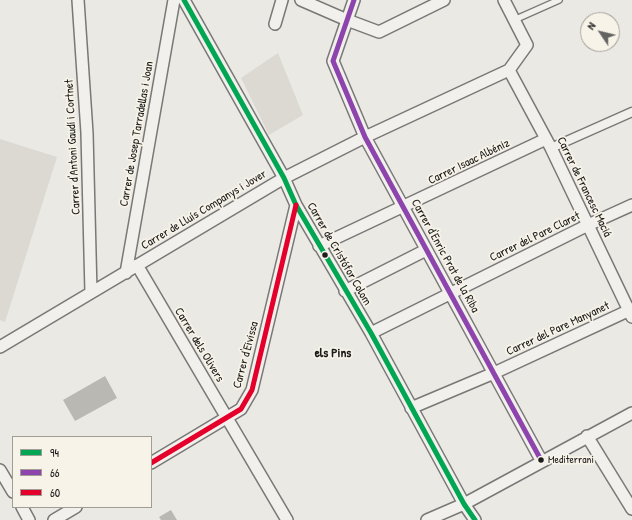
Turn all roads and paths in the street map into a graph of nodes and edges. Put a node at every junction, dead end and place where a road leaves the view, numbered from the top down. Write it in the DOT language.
graph roads {
  1 [pos="78,0"];
  2 [pos="174,0"];
  3 [pos="184,0"];
  4 [pos="282,0"];
  5 [pos="301,0"];
  6 [pos="354,0"];
  7 [pos="444,0"];
  8 [pos="504,0"];
  9 [pos="559,0"];
  10 [pos="347,20"];
  11 [pos="514,20"];
  12 [pos="275,24"];
  13 [pos="509,70"];
  14 [pos="632,112"];
  15 [pos="365,136"];
  16 [pos="549,143"];
  17 [pos="284,178"];
  18 [pos="296,205"];
  19 [pos="632,205"];
  20 [pos="403,208"];
  21 [pos="588,225"];
  22 [pos="319,246"];
  23 [pos="426,250"];
  24 [pos="137,265"];
  25 [pos="126,273"];
  26 [pos="345,291"];
  27 [pos="91,293"];
  28 [pos="450,294"];
  29 [pos="631,312"];
  30 [pos="371,333"];
  31 [pos="0,347"];
  32 [pos="494,373"];
  33 [pos="411,408"];
  34 [pos="632,413"];
  35 [pos="228,418"];
  36 [pos="587,436"];
  37 [pos="542,460"];
  38 [pos="152,462"];
  39 [pos="0,470"];
  40 [pos="12,490"];
  41 [pos="464,504"];
  42 [pos="23,508"];
  43 [pos="74,508"];
  44 [pos="632,509"];
  45 [pos="30,520"];
  46 [pos="54,520"];
  47 [pos="287,520"];
  48 [pos="427,520"];
  49 [pos="475,520"];
  1 -- 27 [label="street, Carrer d'Antoni Gaudí i Cortnet"];
  2 -- 25 [label="street, Carrer de Josep Tarradellas i Joan"];
  3 -- 17 [label="street, Carrer de Cristófor Colom"];
  4 -- 12 [label="street"];
  5 -- 10 [label="street"];
  6 -- 10 [label="street"];
  7 -- 10 [label="street"];
  8 -- 11 [label="street"];
  9 -- 11 [label="lane"];
  10 -- 15 [label="street, Carrer d'Enric Prat de la Riba"];
  11 -- 13 [label="street, Carrer de Lluís Companys i Jover"];
  13 -- 15 [label="street, Carrer de Lluís Companys i Jover"];
  13 -- 16 [label="street, Carrer de Francesc Maciá"];
  14 -- 16 [label="street, Carrer Isaac Albéniz"];
  15 -- 17 [label="street, Carrer de Lluís Companys i Jover"];
  15 -- 20 [label="street, Carrer d'Enric Prat de la Riba"];
  16 -- 20 [label="street, Carrer Isaac Albéniz"];
  16 -- 21 [label="street, Carrer de Francesc Maciá"];
  17 -- 18 [label="street, Carrer de Cristófor Colom"];
  17 -- 24 [label="street, Carrer de Lluís Companys i Jover"];
  18 -- 22 [label="street, Carrer de Cristófor Colom"];
  18 -- 35 [label="street, Carrer d'Eivissa"];
  19 -- 21 [label="street, Carrer del Pare Claret"];
  20 -- 22 [label="street, Carrer Isaac Albéniz"];
  20 -- 23 [label="street, Carrer d'Enric Prat de la Riba"];
  21 -- 28 [label="street, Carrer del Pare Claret"];
  21 -- 29 [label="street, Carrer de Francesc Maciá"];
  22 -- 26 [label="street, Carrer de Cristófor Colom"];
  23 -- 26 [label="street"];
  23 -- 28 [label="street, Carrer d'Enric Prat de la Riba"];
  24 -- 25 [label="street, Carrer de Lluís Companys i Jover"];
  24 -- 35 [label="street, Carrer dels Olivers"];
  25 -- 27 [label="street, Carrer de Lluís Companys i Jover"];
  26 -- 30 [label="street, Carrer de Cristófor Colom"];
  27 -- 31 [label="street, Carrer de Lluís Companys i Jover"];
  28 -- 30 [label="street, Carrer del Pare Claret"];
  28 -- 32 [label="street, Carrer d'Enric Prat de la Riba"];
  29 -- 32 [label="street, Carrer del Pare Manyanet"];
  30 -- 33 [label="street, Carrer de Cristófor Colom"];
  32 -- 33 [label="street, Carrer del Pare Manyanet"];
  32 -- 37 [label="street, Carrer d'Enric Prat de la Riba"];
  33 -- 41 [label="street, Carrer de Cristófor Colom"];
  34 -- 36 [label="street"];
  35 -- 38 [label="street, Carrer d'Eivissa"];
  35 -- 47 [label="street, Carrer dels Olivers"];
  36 -- 37 [label="street"];
  36 -- 44 [label="street"];
  37 -- 41 [label="street"];
  39 -- 40 [label="street"];
  41 -- 48 [label="street"];
  41 -- 49 [label="street, Carrer de Cristófor Colom"];
  42 -- 45 [label="street"];
  43 -- 46 [label="street"];
}
